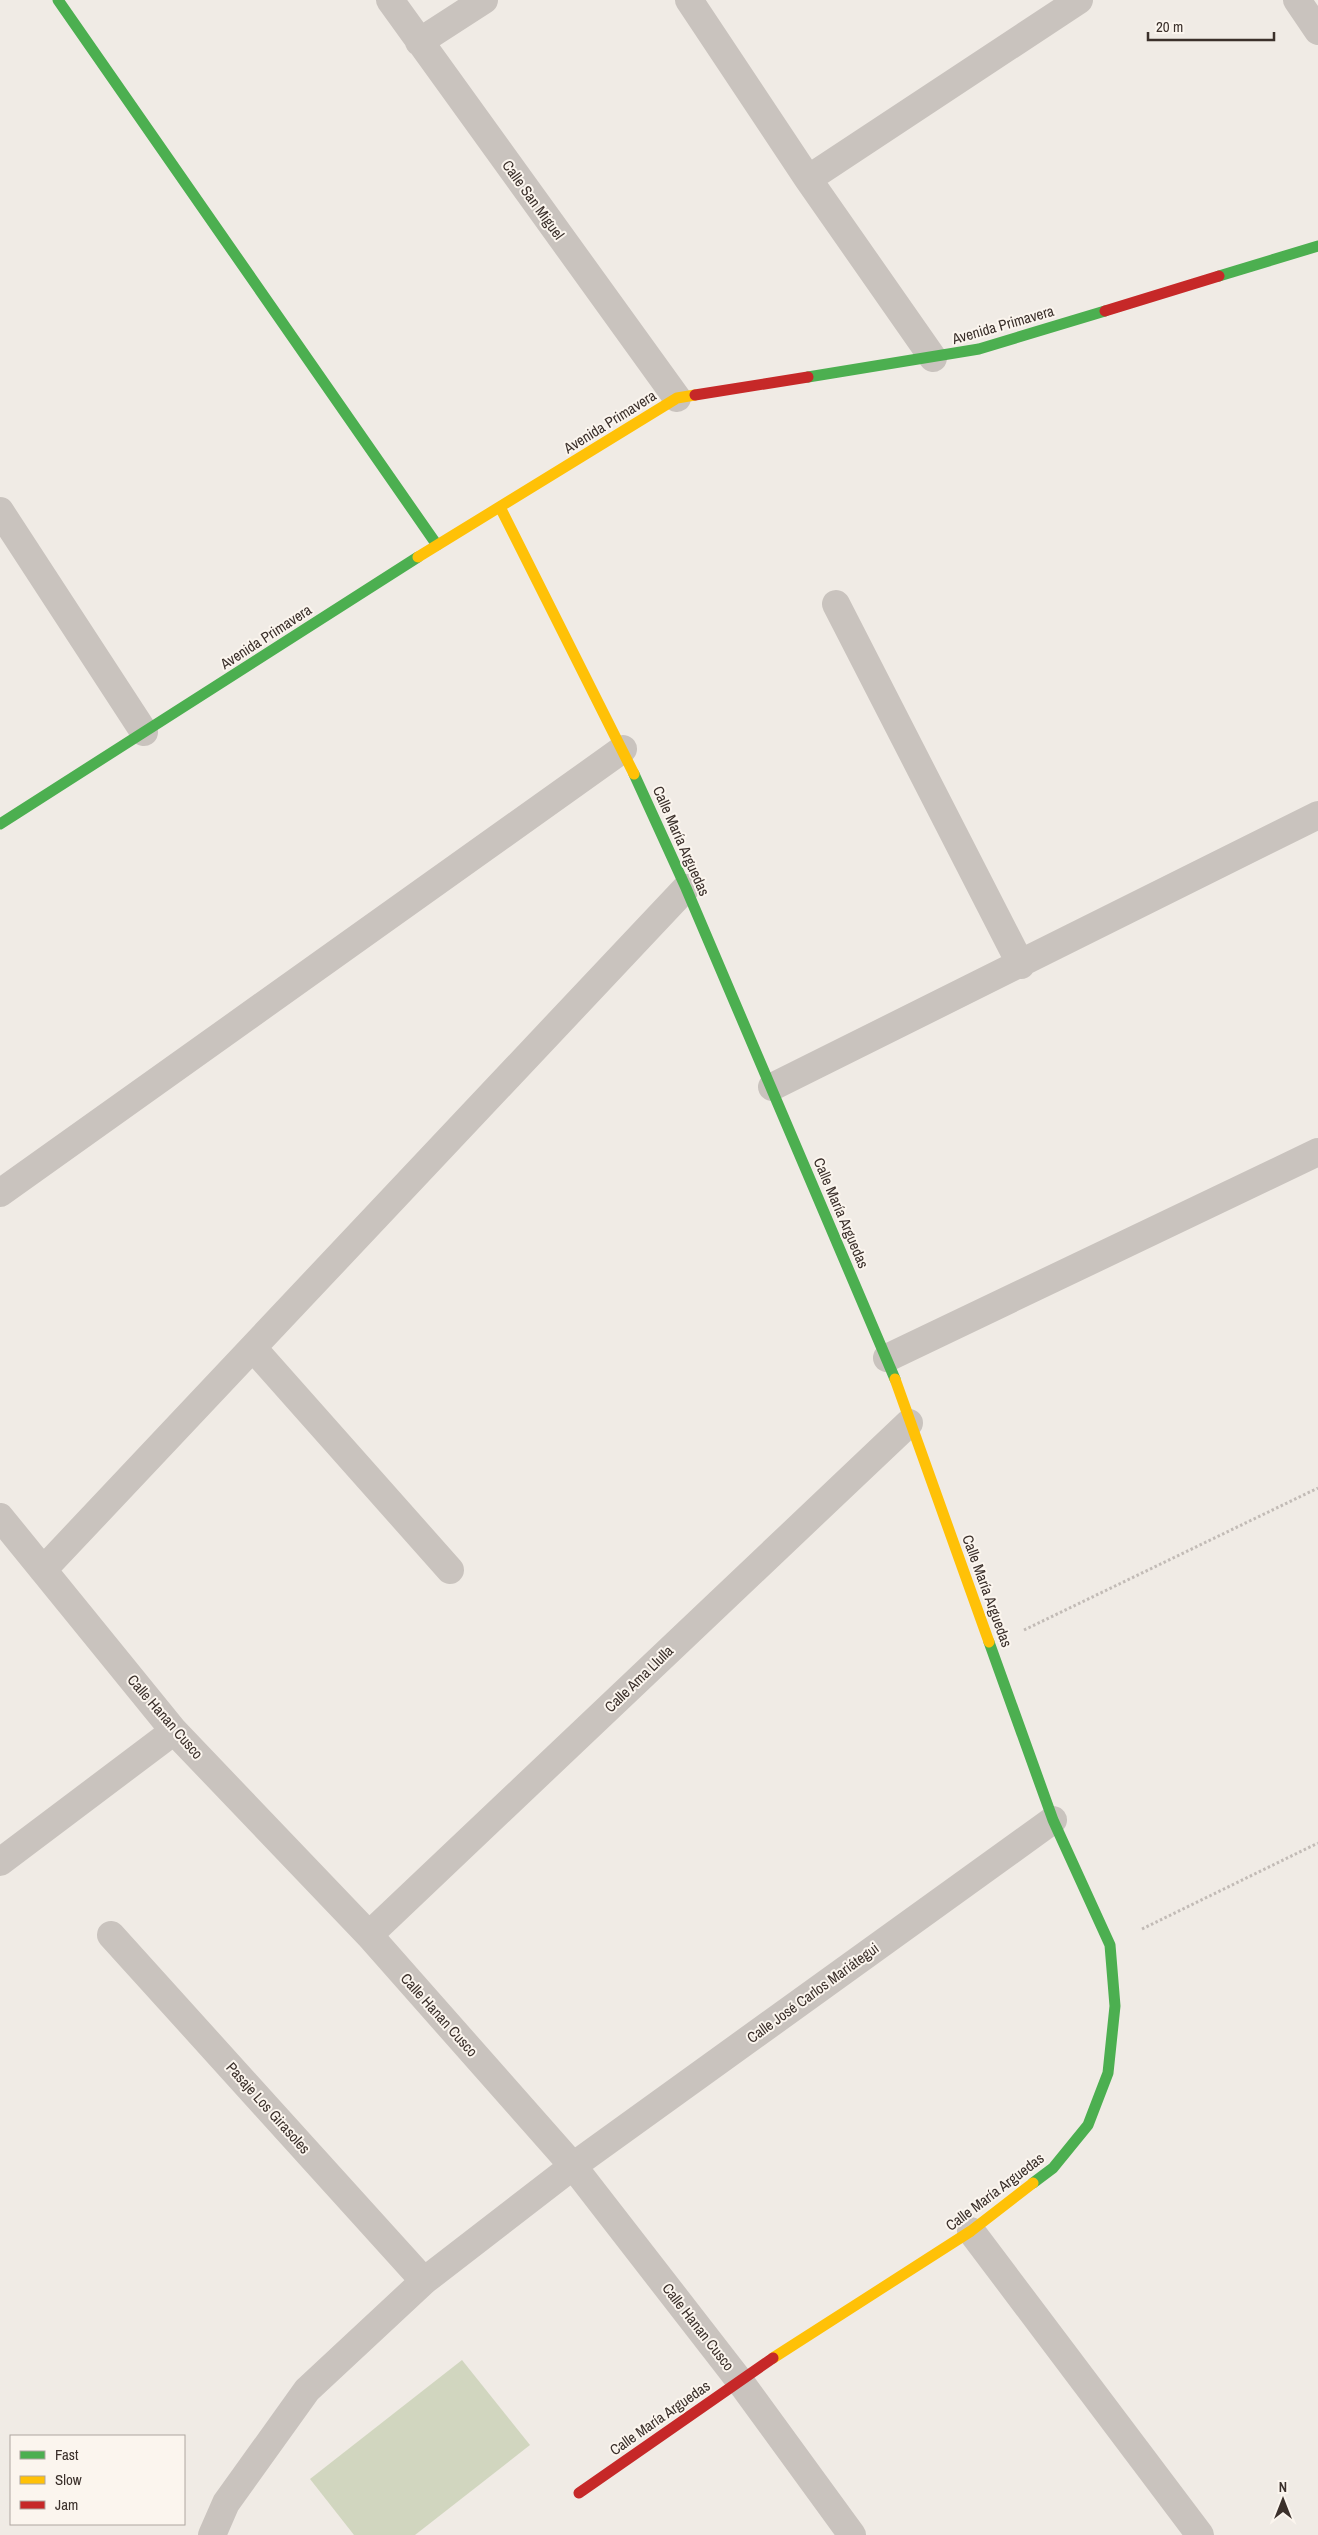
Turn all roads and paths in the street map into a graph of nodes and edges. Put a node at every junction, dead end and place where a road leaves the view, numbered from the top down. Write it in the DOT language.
graph roads {
  1 [pos="58,0"];
  2 [pos="390,0"];
  3 [pos="484,0"];
  4 [pos="689,0"];
  5 [pos="1079,0"];
  6 [pos="1297,0"];
  7 [pos="1318,31"];
  8 [pos="419,42"];
  9 [pos="808,179"];
  10 [pos="1318,246"];
  11 [pos="933,358"];
  12 [pos="677,398"];
  13 [pos="500,507"];
  14 [pos="0,511"];
  15 [pos="437,546"];
  16 [pos="836,604"];
  17 [pos="144,732"];
  18 [pos="623,749"];
  19 [pos="1318,815"];
  20 [pos="0,824"];
  21 [pos="686,888"];
  22 [pos="1021,965"];
  23 [pos="772,1088"];
  24 [pos="1318,1152"];
  25 [pos="0,1193"];
  26 [pos="253,1348"];
  27 [pos="887,1358"];
  28 [pos="909,1423"];
  29 [pos="1318,1488"];
  30 [pos="0,1517"];
  31 [pos="43,1570"];
  32 [pos="450,1570"];
  33 [pos="992,1646"];
  34 [pos="174,1730"];
  35 [pos="1054,1820"];
  36 [pos="1318,1842"];
  37 [pos="0,1862"];
  38 [pos="111,1935"];
  39 [pos="369,1935"];
  40 [pos="1110,1945"];
  41 [pos="573,2166"];
  42 [pos="971,2231"];
  43 [pos="424,2281"];
  44 [pos="739,2380"];
  45 [pos="579,2493"];
  46 [pos="212,2535"];
  47 [pos="852,2535"];
  48 [pos="1200,2535"];
  1 -- 15 [label="street"];
  2 -- 8 [label="street, Calle San Miguel"];
  3 -- 8 [label="street"];
  4 -- 9 [label="street"];
  5 -- 9 [label="street"];
  6 -- 7 [label="street"];
  8 -- 12 [label="street, Calle San Miguel"];
  9 -- 11 [label="street"];
  10 -- 11 [label="street, Avenida Primavera"];
  11 -- 12 [label="street, Avenida Primavera"];
  12 -- 13 [label="street, Avenida Primavera"];
  13 -- 15 [label="street, Avenida Primavera"];
  13 -- 18 [label="street, Calle María Arguedas"];
  14 -- 17 [label="street"];
  15 -- 17 [label="street, Avenida Primavera"];
  16 -- 22 [label="street"];
  17 -- 20 [label="street, Avenida Primavera"];
  18 -- 21 [label="street, Calle María Arguedas"];
  18 -- 25 [label="street"];
  19 -- 22 [label="street"];
  21 -- 23 [label="street, Calle María Arguedas"];
  21 -- 26 [label="street"];
  22 -- 23 [label="street"];
  23 -- 27 [label="street, Calle María Arguedas"];
  24 -- 27 [label="street"];
  26 -- 31 [label="street"];
  26 -- 32 [label="street"];
  27 -- 28 [label="street, Calle María Arguedas"];
  28 -- 33 [label="street, Calle María Arguedas"];
  28 -- 39 [label="street, Calle Ama Llulla"];
  29 -- 33 [label="path"];
  30 -- 31 [label="street, Calle Hanan Cusco"];
  31 -- 34 [label="street, Calle Hanan Cusco"];
  33 -- 35 [label="street, Calle María Arguedas"];
  34 -- 37 [label="street"];
  34 -- 39 [label="street, Calle Hanan Cusco"];
  35 -- 40 [label="street, Calle María Arguedas"];
  35 -- 41 [label="street, Calle José Carlos Mariátegui"];
  36 -- 40 [label="path"];
  38 -- 43 [label="street, Pasaje Los Girasoles"];
  39 -- 41 [label="street, Calle Hanan Cusco"];
  40 -- 42 [label="street, Calle María Arguedas"];
  41 -- 43 [label="street, Calle José Carlos Mariátegui"];
  41 -- 44 [label="street, Calle Hanan Cusco"];
  42 -- 44 [label="street, Calle María Arguedas"];
  42 -- 48 [label="street"];
  43 -- 46 [label="street, Calle José Carlos Mariátegui"];
  44 -- 45 [label="street, Calle María Arguedas"];
  44 -- 47 [label="street, Calle Hanan Cusco"];
}
